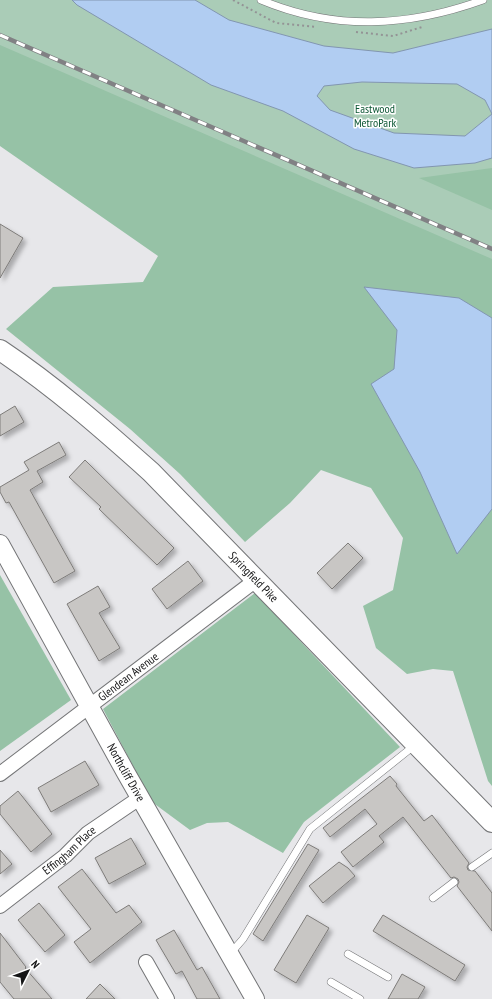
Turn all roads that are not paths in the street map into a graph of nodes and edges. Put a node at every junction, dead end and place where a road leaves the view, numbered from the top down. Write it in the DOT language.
graph roads {
  1 [pos="261,0"];
  2 [pos="483,0"];
  3 [pos="1,352"];
  4 [pos="0,544"];
  5 [pos="256,580"];
  6 [pos="90,707"];
  7 [pos="416,744"];
  8 [pos="0,774"];
  9 [pos="140,797"];
  10 [pos="492,822"];
  11 [pos="492,853"];
  12 [pos="472,867"];
  13 [pos="454,882"];
  14 [pos="432,898"];
  15 [pos="0,906"];
  16 [pos="230,954"];
  17 [pos="348,954"];
  18 [pos="146,962"];
  19 [pos="388,977"];
  20 [pos="332,982"];
  21 [pos="167,999"];
  22 [pos="255,999"];
  23 [pos="360,999"];
  1 -- 2 [label="lane"];
  3 -- 5 [label="main road, Springfield Pike"];
  4 -- 6 [label="street, Northcliff Drive"];
  5 -- 6 [label="street, Glendean Avenue"];
  5 -- 7 [label="main road, Springfield Pike"];
  6 -- 8 [label="street, Glendean Avenue"];
  6 -- 9 [label="street, Northcliff Drive"];
  7 -- 10 [label="main road, Springfield Pike"];
  7 -- 16 [label="lane"];
  9 -- 15 [label="street, Effingham Place"];
  9 -- 16 [label="street, Northcliff Drive"];
  11 -- 12 [label="lane"];
  13 -- 14 [label="lane"];
  16 -- 22 [label="street, Northcliff Drive"];
  17 -- 19 [label="lane"];
  18 -- 21 [label="street"];
  20 -- 23 [label="lane"];
}
